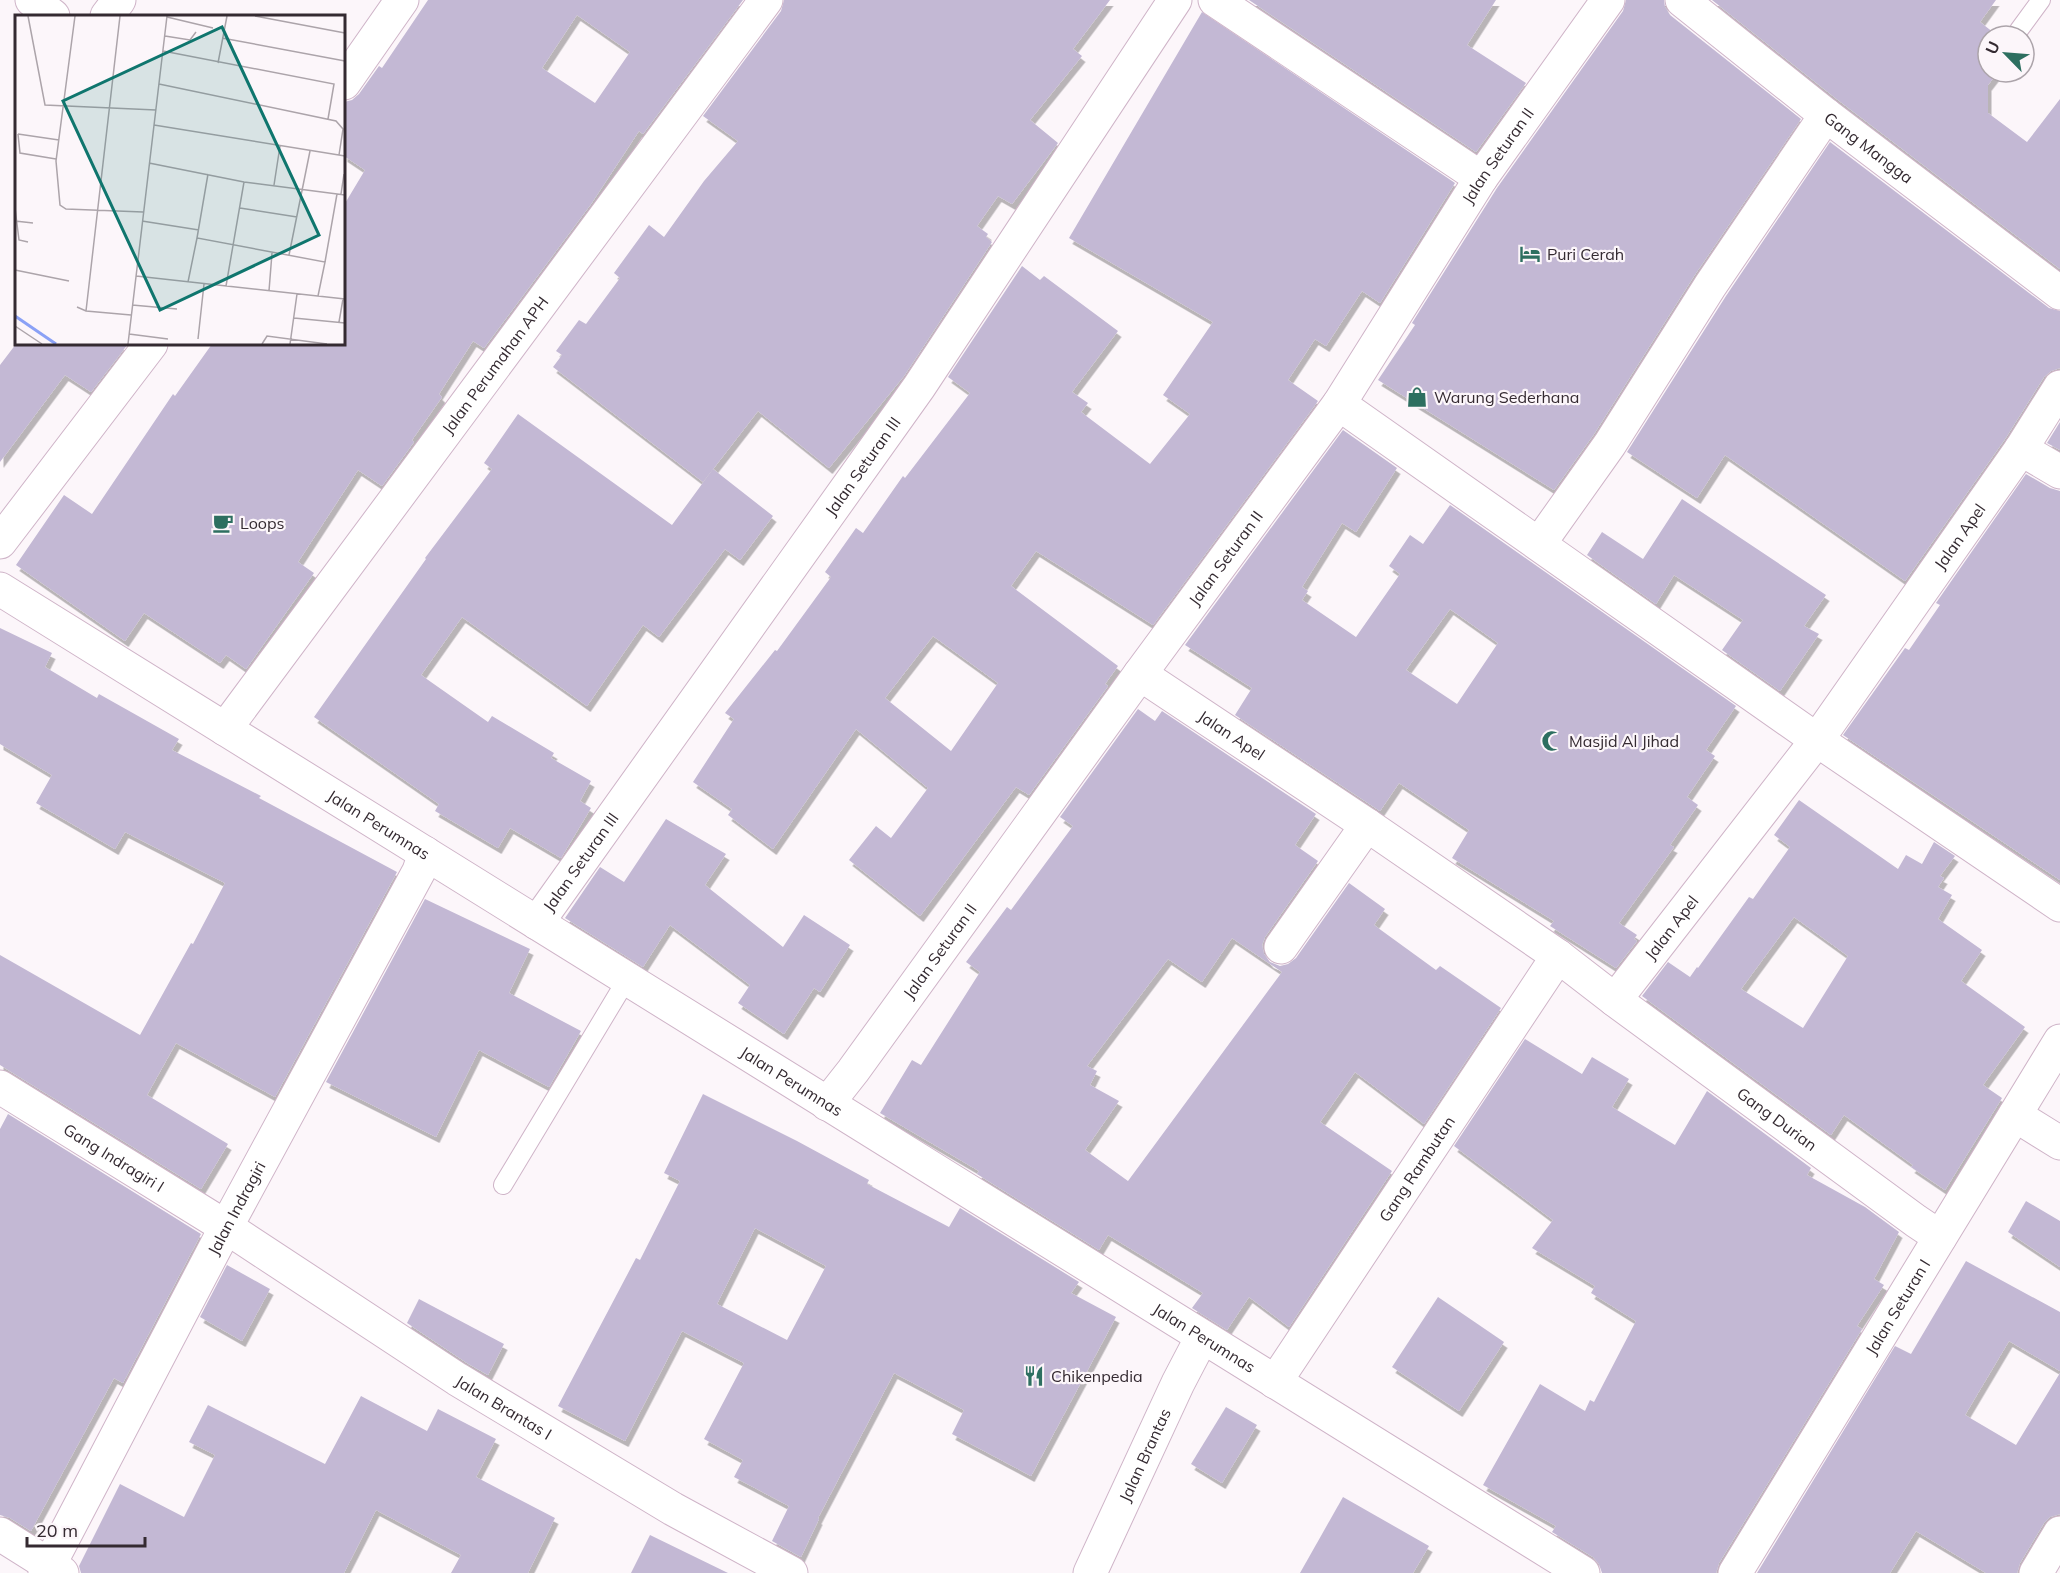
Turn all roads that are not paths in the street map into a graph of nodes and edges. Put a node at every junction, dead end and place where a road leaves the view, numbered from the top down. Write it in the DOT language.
graph roads {
  1 [pos="32,0"];
  2 [pos="119,0"];
  3 [pos="402,0"];
  4 [pos="766,0"];
  5 [pos="1175,0"];
  6 [pos="1215,0"];
  7 [pos="1608,0"];
  8 [pos="1682,0"];
  9 [pos="2041,0"];
  10 [pos="52,15"];
  11 [pos="108,15"];
  12 [pos="2023,24"];
  13 [pos="345,82"];
  14 [pos="1826,115"];
  15 [pos="1481,178"];
  16 [pos="2060,293"];
  17 [pos="150,345"];
  18 [pos="2060,387"];
  19 [pos="1339,404"];
  20 [pos="2021,449"];
  21 [pos="2060,472"];
  22 [pos="0,542"];
  23 [pos="1539,544"];
  24 [pos="0,589"];
  25 [pos="1140,674"];
  26 [pos="225,729"];
  27 [pos="1817,740"];
  28 [pos="1367,825"];
  29 [pos="424,853"];
  30 [pos="2060,905"];
  31 [pos="537,923"];
  32 [pos="1281,947"];
  33 [pos="1558,956"];
  34 [pos="627,979"];
  35 [pos="1615,1000"];
  36 [pos="2060,1041"];
  37 [pos="0,1087"];
  38 [pos="827,1104"];
  39 [pos="2015,1115"];
  40 [pos="2060,1143"];
  41 [pos="503,1185"];
  42 [pos="226,1227"];
  43 [pos="1940,1237"];
  44 [pos="1202,1336"];
  45 [pos="1275,1382"];
  46 [pos="2060,1533"];
  47 [pos="0,1534"];
  48 [pos="52,1570"];
  49 [pos="790,1573"];
  50 [pos="1089,1573"];
  51 [pos="1583,1573"];
  52 [pos="1735,1573"];
  53 [pos="2036,1573"];
  1 -- 10 [label="street"];
  2 -- 11 [label="street"];
  3 -- 13 [label="street"];
  4 -- 26 [label="street, Jalan Perumahan APH"];
  5 -- 31 [label="street, Jalan Seturan III"];
  6 -- 15 [label="street"];
  7 -- 15 [label="street, Jalan Seturan II"];
  8 -- 14 [label="street, Gang Mangga"];
  9 -- 12 [label="lane"];
  14 -- 16 [label="street, Gang Mangga"];
  14 -- 23 [label="street"];
  15 -- 19 [label="street, Jalan Seturan II"];
  17 -- 22 [label="street"];
  18 -- 20 [label="street, Jalan Apel"];
  19 -- 23 [label="street"];
  19 -- 25 [label="street, Jalan Seturan II"];
  20 -- 21 [label="street"];
  20 -- 27 [label="street, Jalan Apel"];
  23 -- 27 [label="street"];
  24 -- 26 [label="street, Jalan Perumnas"];
  25 -- 28 [label="street, Jalan Apel"];
  25 -- 38 [label="street, Jalan Seturan II"];
  26 -- 29 [label="street, Jalan Perumnas"];
  27 -- 30 [label="street"];
  27 -- 35 [label="street, Jalan Apel"];
  28 -- 32 [label="street"];
  28 -- 33 [label="street, Jalan Apel"];
  29 -- 31 [label="street, Jalan Perumnas"];
  29 -- 42 [label="street, Jalan Indragiri"];
  31 -- 34 [label="street, Jalan Perumnas"];
  33 -- 35 [label="street, Jalan Apel"];
  33 -- 45 [label="street, Gang Rambutan"];
  34 -- 38 [label="street, Jalan Perumnas"];
  34 -- 41 [label="lane"];
  35 -- 43 [label="street, Gang Durian"];
  36 -- 39 [label="street, Jalan Seturan I"];
  37 -- 42 [label="street, Gang Indragiri I"];
  38 -- 44 [label="street, Jalan Perumnas"];
  39 -- 40 [label="street"];
  39 -- 43 [label="street, Jalan Seturan I"];
  42 -- 48 [label="street, Jalan Indragiri"];
  42 -- 49 [label="street, Jalan Brantas I"];
  43 -- 52 [label="street, Jalan Seturan I"];
  44 -- 45 [label="street, Jalan Perumnas"];
  44 -- 50 [label="street, Jalan Brantas"];
  45 -- 51 [label="street, Jalan Perumnas"];
  46 -- 53 [label="street"];
  47 -- 48 [label="street"];
}
